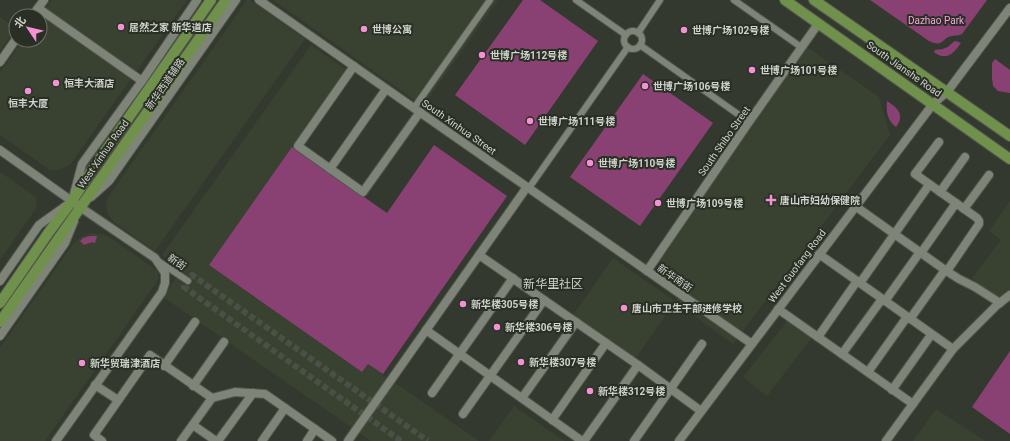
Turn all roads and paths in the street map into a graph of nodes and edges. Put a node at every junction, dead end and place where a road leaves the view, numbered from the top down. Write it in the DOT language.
graph roads {
  1 [pos="44,0"];
  2 [pos="197,0"];
  3 [pos="211,0"];
  4 [pos="226,0"];
  5 [pos="236,0"];
  6 [pos="259,0"];
  7 [pos="490,0"];
  8 [pos="576,0"];
  9 [pos="660,0"];
  10 [pos="734,0"];
  11 [pos="785,0"];
  12 [pos="814,0"];
  13 [pos="38,8"];
  14 [pos="1010,8"];
  15 [pos="48,15"];
  16 [pos="818,24"];
  17 [pos="638,33"];
  18 [pos="626,34"];
  19 [pos="640,45"];
  20 [pos="628,47"];
  21 [pos="801,47"];
  22 [pos="10,48"];
  23 [pos="0,62"];
  24 [pos="354,66"];
  25 [pos="142,81"];
  26 [pos="386,89"];
  27 [pos="947,92"];
  28 [pos="933,104"];
  29 [pos="417,110"];
  30 [pos="749,122"];
  31 [pos="1010,136"];
  32 [pos="940,142"];
  33 [pos="0,150"];
  34 [pos="965,157"];
  35 [pos="1010,159"];
  36 [pos="330,169"];
  37 [pos="989,175"];
  38 [pos="929,185"];
  39 [pos="528,188"];
  40 [pos="940,192"];
  41 [pos="956,203"];
  42 [pos="76,204"];
  43 [pos="855,206"];
  44 [pos="964,209"];
  45 [pos="895,234"];
  46 [pos="920,252"];
  47 [pos="819,254"];
  48 [pos="479,255"];
  49 [pos="155,258"];
  50 [pos="946,270"];
  51 [pos="647,271"];
  52 [pos="513,278"];
  53 [pos="0,281"];
  54 [pos="188,281"];
  55 [pos="858,282"];
  56 [pos="1010,295"];
  57 [pos="544,300"];
  58 [pos="883,300"];
  59 [pos="0,303"];
  60 [pos="1000,303"];
  61 [pos="778,309"];
  62 [pos="908,318"];
  63 [pos="0,322"];
  64 [pos="194,322"];
  65 [pos="576,322"];
  66 [pos="426,330"];
  67 [pos="931,334"];
  68 [pos="0,336"];
  69 [pos="818,336"];
  70 [pos="224,342"];
  71 [pos="606,343"];
  72 [pos="702,344"];
  73 [pos="752,344"];
  74 [pos="952,349"];
  75 [pos="459,354"];
  76 [pos="842,354"];
  77 [pos="638,365"];
  78 [pos="164,366"];
  79 [pos="868,372"];
  80 [pos="490,376"];
  81 [pos="96,385"];
  82 [pos="193,386"];
  83 [pos="671,389"];
  84 [pos="892,390"];
  85 [pos="253,393"];
  86 [pos="432,393"];
  87 [pos="212,398"];
  88 [pos="522,398"];
  89 [pos="118,400"];
  90 [pos="913,404"];
  91 [pos="285,408"];
  92 [pos="702,411"];
  93 [pos="463,414"];
  94 [pos="552,420"];
  95 [pos="193,425"];
  96 [pos="315,429"];
  97 [pos="56,441"];
  98 [pos="102,441"];
  99 [pos="181,441"];
  100 [pos="217,441"];
  101 [pos="262,441"];
  102 [pos="307,441"];
  103 [pos="332,441"];
  104 [pos="348,441"];
  105 [pos="583,441"];
  106 [pos="634,441"];
  107 [pos="679,441"];
  108 [pos="886,441"];
  1 -- 13 [label="street"];
  2 -- 25 [label="street, 新华西道辅路"];
  3 -- 42 [label="main road, West Xinhua Road"];
  4 -- 42 [label="main road, West Xinhua Road"];
  5 -- 42 [label="street, 新华西道辅路"];
  6 -- 24 [label="street, South Xinhua Street"];
  7 -- 29 [label="street"];
  8 -- 18 [label="street"];
  9 -- 17 [label="street"];
  10 -- 21 [label="street"];
  11 -- 16 [label="main road, South Jianshe Road"];
  12 -- 27 [label="main road, South Jianshe Road"];
  14 -- 27 [label="street, West Guofang Road"];
  15 -- 25 [label="street"];
  16 -- 21 [label="street, South Shibo Street"];
  16 -- 28 [label="main road, South Jianshe Road"];
  17 -- 18 [label="street"];
  17 -- 19 [label="street"];
  18 -- 20 [label="street"];
  19 -- 20 [label="street"];
  19 -- 30 [label="street"];
  20 -- 39 [label="street"];
  21 -- 30 [label="street, South Shibo Street"];
  22 -- 23 [label="street"];
  24 -- 26 [label="street, South Xinhua Street"];
  24 -- 36 [label="street"];
  25 -- 42 [label="street, 新华西道辅路"];
  26 -- 29 [label="street, South Xinhua Street"];
  26 -- 36 [label="street"];
  27 -- 28 [label="street, West Guofang Road"];
  27 -- 31 [label="main road, South Jianshe Road"];
  28 -- 35 [label="main road, South Jianshe Road"];
  28 -- 43 [label="street, West Guofang Road"];
  29 -- 36 [label="street"];
  29 -- 39 [label="street, South Xinhua Street"];
  30 -- 51 [label="street, South Shibo Street"];
  32 -- 38 [label="street"];
  33 -- 42 [label="street"];
  34 -- 40 [label="street"];
  37 -- 44 [label="street"];
  38 -- 40 [label="street"];
  38 -- 45 [label="street"];
  39 -- 48 [label="street"];
  39 -- 51 [label="street, South Xinhua Street"];
  40 -- 41 [label="street"];
  41 -- 44 [label="street"];
  41 -- 46 [label="street"];
  42 -- 49 [label="street"];
  42 -- 53 [label="street, 新华西道辅路"];
  42 -- 59 [label="main road, West Xinhua Road"];
  42 -- 63 [label="main road, West Xinhua Road"];
  42 -- 68 [label="street, 新华西道辅路"];
  43 -- 45 [label="street"];
  43 -- 47 [label="street, West Guofang Road"];
  44 -- 50 [label="street"];
  45 -- 46 [label="street"];
  45 -- 55 [label="street"];
  46 -- 50 [label="street"];
  46 -- 58 [label="street"];
  47 -- 55 [label="street"];
  47 -- 61 [label="street, West Guofang Road"];
  48 -- 52 [label="street"];
  48 -- 66 [label="street"];
  49 -- 54 [label="street, 新街"];
  49 -- 81 [label="street"];
  50 -- 60 [label="street"];
  50 -- 62 [label="street"];
  51 -- 73 [label="street, 新华南街"];
  52 -- 57 [label="street"];
  52 -- 75 [label="street"];
  55 -- 58 [label="street"];
  55 -- 69 [label="street"];
  56 -- 60 [label="street"];
  57 -- 65 [label="street"];
  57 -- 80 [label="street"];
  58 -- 62 [label="street"];
  58 -- 76 [label="street"];
  60 -- 74 [label="street"];
  61 -- 69 [label="street"];
  61 -- 73 [label="street, West Guofang Road"];
  62 -- 67 [label="street"];
  62 -- 79 [label="street"];
  64 -- 78 [label="street"];
  65 -- 71 [label="street"];
  65 -- 88 [label="street"];
  66 -- 75 [label="street"];
  66 -- 104 [label="street"];
  67 -- 74 [label="street"];
  67 -- 84 [label="street"];
  69 -- 76 [label="street"];
  70 -- 82 [label="street"];
  71 -- 77 [label="street"];
  71 -- 94 [label="street"];
  72 -- 83 [label="street"];
  73 -- 92 [label="street, West Guofang Road"];
  74 -- 90 [label="street"];
  75 -- 80 [label="street"];
  75 -- 86 [label="street"];
  76 -- 79 [label="street"];
  77 -- 83 [label="street"];
  77 -- 105 [label="street"];
  78 -- 82 [label="street"];
  78 -- 89 [label="street"];
  79 -- 84 [label="street"];
  80 -- 88 [label="street"];
  80 -- 93 [label="street"];
  81 -- 89 [label="street"];
  81 -- 97 [label="street"];
  82 -- 87 [label="street"];
  83 -- 92 [label="street"];
  83 -- 106 [label="street"];
  84 -- 90 [label="street"];
  85 -- 87 [label="street"];
  85 -- 91 [label="street"];
  85 -- 100 [label="street"];
  87 -- 95 [label="street"];
  88 -- 94 [label="street"];
  89 -- 98 [label="street"];
  90 -- 108 [label="street"];
  91 -- 96 [label="street"];
  91 -- 101 [label="street"];
  92 -- 107 [label="street, West Guofang Road"];
  94 -- 105 [label="street"];
  95 -- 99 [label="street"];
  95 -- 100 [label="street"];
  96 -- 102 [label="street"];
  96 -- 103 [label="street"];
}
